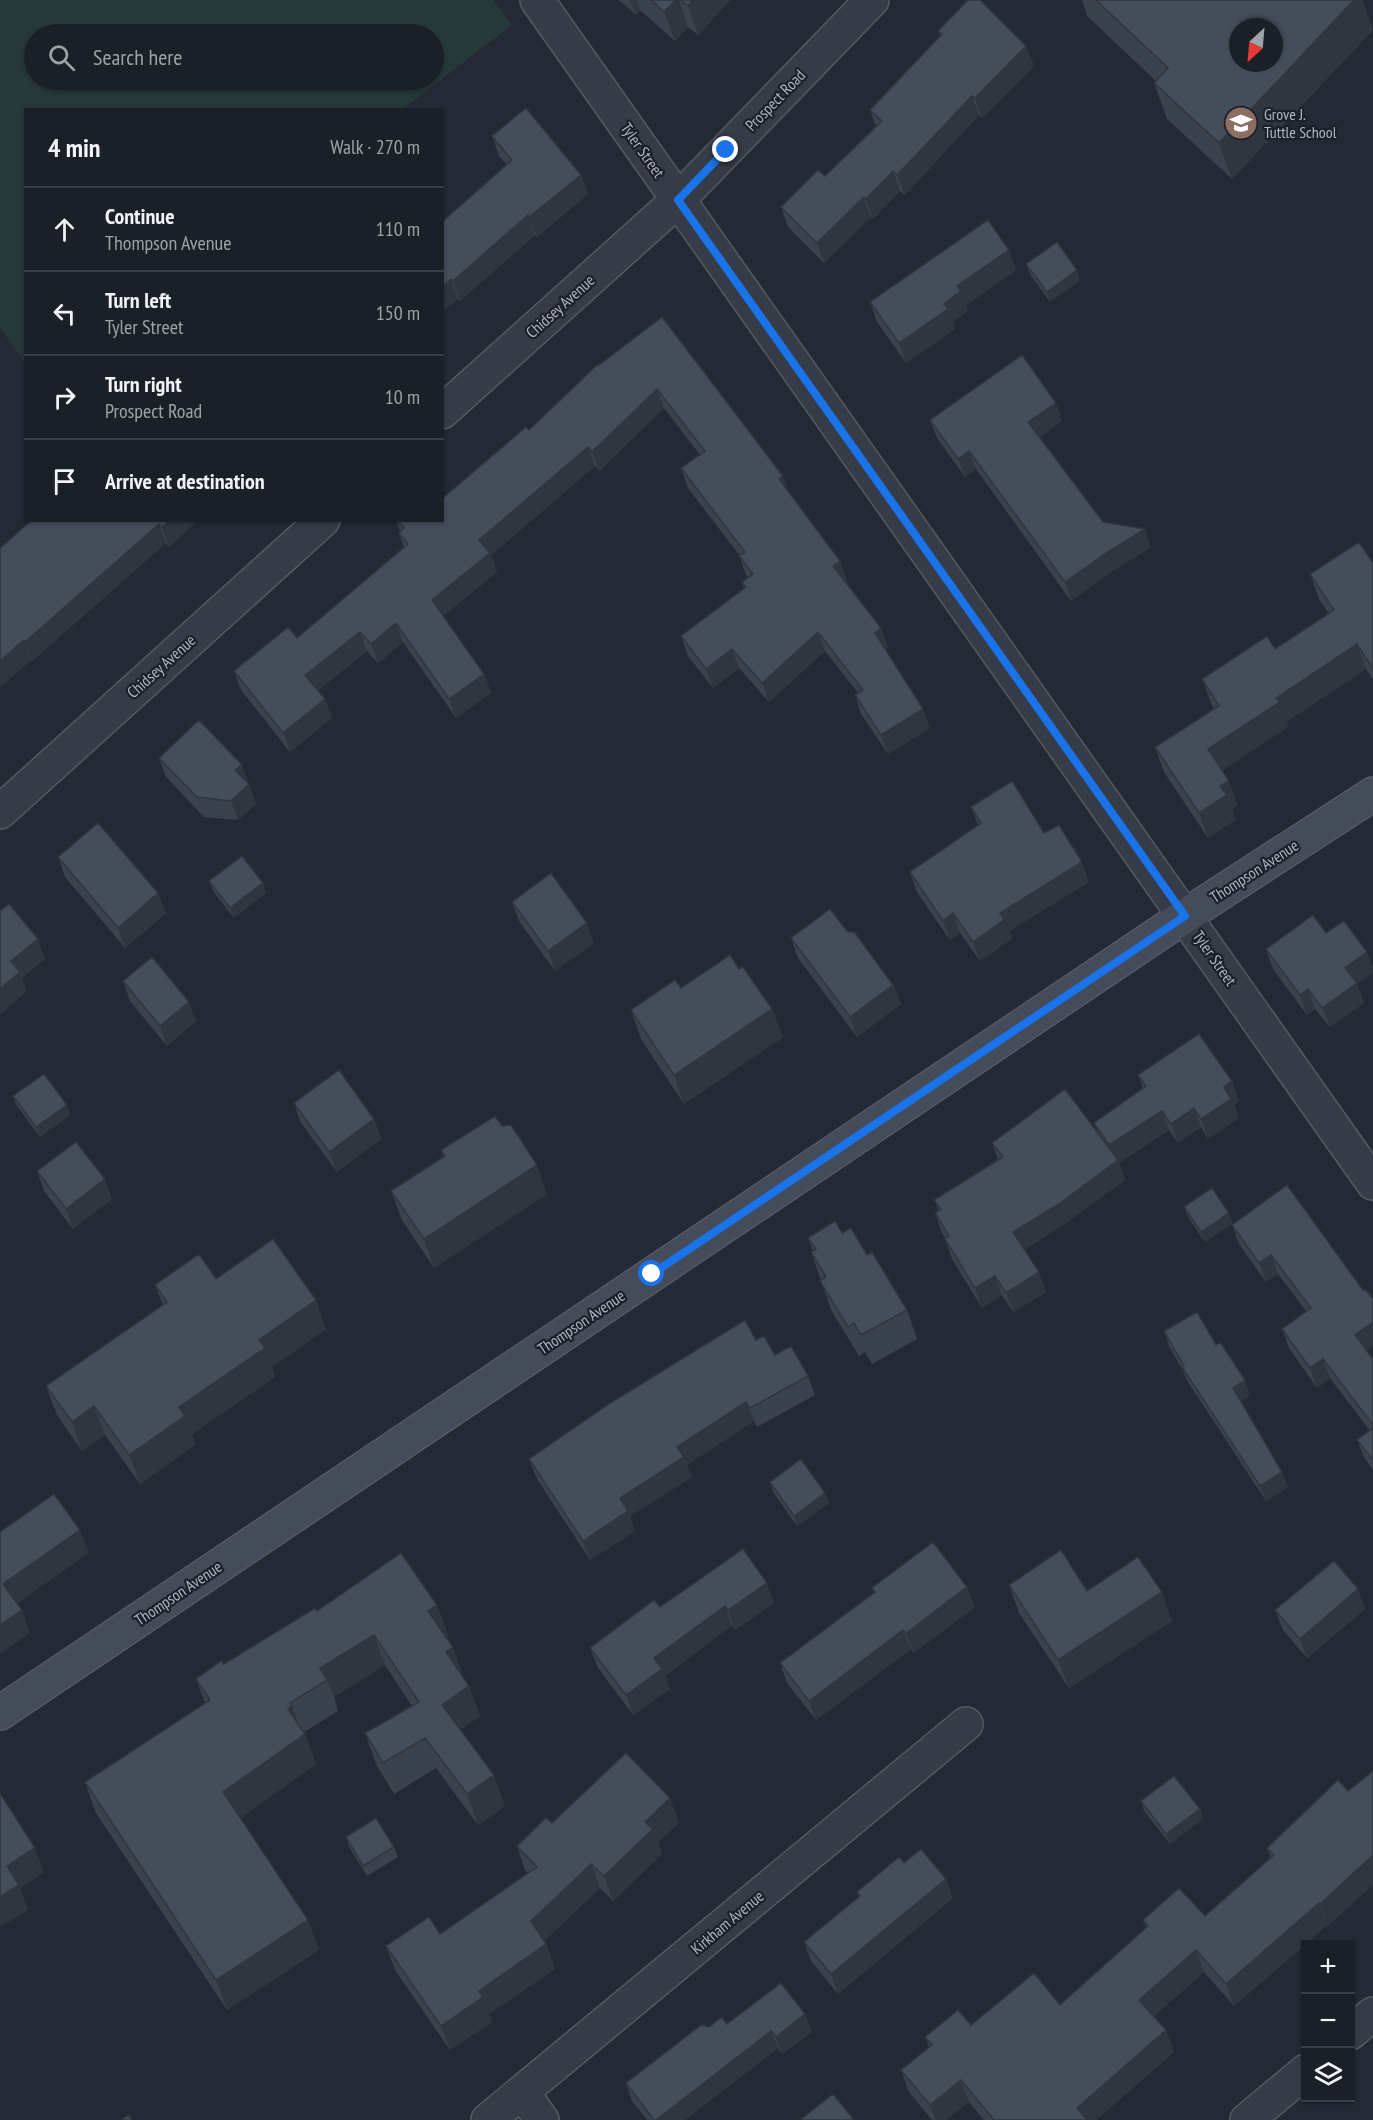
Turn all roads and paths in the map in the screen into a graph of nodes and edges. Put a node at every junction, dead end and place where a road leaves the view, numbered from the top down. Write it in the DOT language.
graph roads {
  1 [pos="537,0"];
  2 [pos="872,0"];
  3 [pos="678,200"];
  4 [pos="444,410"];
  5 [pos="320,522"];
  6 [pos="1373,794"];
  7 [pos="0,812"];
  8 [pos="1185,916"];
  9 [pos="1373,1182"];
  10 [pos="0,1713"];
  11 [pos="966,1724"];
  12 [pos="1373,2014"];
  13 [pos="1355,2029"];
  14 [pos="1301,2074"];
  15 [pos="522,2092"];
  16 [pos="488,2120"];
  17 [pos="542,2120"];
  18 [pos="1247,2120"];
  1 -- 3 [label="street, Tyler Street"];
  2 -- 3 [label="street, Prospect Road"];
  3 -- 4 [label="street, Chidsey Avenue"];
  3 -- 8 [label="street, Tyler Street"];
  5 -- 7 [label="street, Chidsey Avenue"];
  6 -- 8 [label="main road, Thompson Avenue"];
  8 -- 9 [label="street, Tyler Street"];
  8 -- 10 [label="main road, Thompson Avenue"];
  11 -- 15 [label="street, Kirkham Avenue"];
  12 -- 13 [label="street"];
  14 -- 18 [label="street"];
  15 -- 16 [label="street, Kirkham Avenue"];
  15 -- 17 [label="street"];
}
